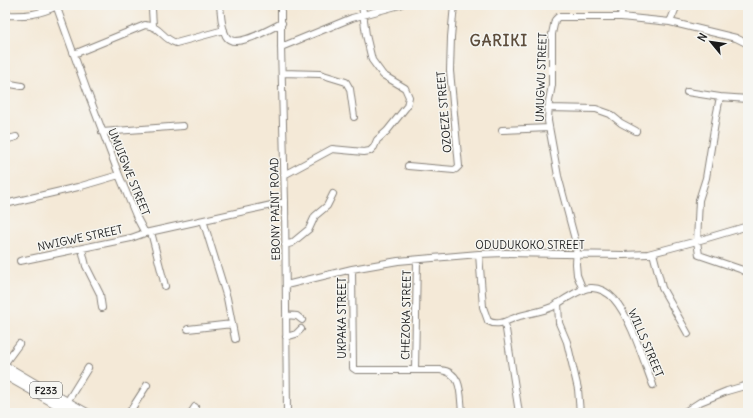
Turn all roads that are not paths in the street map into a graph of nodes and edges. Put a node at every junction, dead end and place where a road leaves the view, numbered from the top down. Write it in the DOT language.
graph roads {
  1 [pos="150,5"];
  2 [pos="220,5"];
  3 [pos="281,5"];
  4 [pos="362,5"];
  5 [pos="400,5"];
  6 [pos="454,5"];
  7 [pos="622,5"];
  8 [pos="678,5"];
  9 [pos="56,6"];
  10 [pos="5,15"];
  11 [pos="362,15"];
  12 [pos="621,17"];
  13 [pos="670,22"];
  14 [pos="282,23"];
  15 [pos="153,26"];
  16 [pos="224,30"];
  17 [pos="748,44"];
  18 [pos="281,47"];
  19 [pos="74,54"];
  20 [pos="282,73"];
  21 [pos="5,83"];
  22 [pos="22,86"];
  23 [pos="688,92"];
  24 [pos="720,97"];
  25 [pos="748,99"];
  26 [pos="548,108"];
  27 [pos="354,117"];
  28 [pos="183,126"];
  29 [pos="549,128"];
  30 [pos="502,130"];
  31 [pos="636,131"];
  32 [pos="102,132"];
  33 [pos="16,137"];
  34 [pos="5,140"];
  35 [pos="408,166"];
  36 [pos="119,175"];
  37 [pos="284,175"];
  38 [pos="333,194"];
  39 [pos="285,202"];
  40 [pos="5,204"];
  41 [pos="203,220"];
  42 [pos="748,226"];
  43 [pos="148,232"];
  44 [pos="697,241"];
  45 [pos="285,245"];
  46 [pos="82,249"];
  47 [pos="653,253"];
  48 [pos="479,254"];
  49 [pos="576,255"];
  50 [pos="417,260"];
  51 [pos="20,261"];
  52 [pos="352,269"];
  53 [pos="748,273"];
  54 [pos="286,285"];
  55 [pos="165,286"];
  56 [pos="583,290"];
  57 [pos="558,303"];
  58 [pos="102,308"];
  59 [pos="286,315"];
  60 [pos="302,320"];
  61 [pos="505,323"];
  62 [pos="232,324"];
  63 [pos="188,329"];
  64 [pos="301,329"];
  65 [pos="688,334"];
  66 [pos="286,337"];
  67 [pos="235,339"];
  68 [pos="19,344"];
  69 [pos="5,365"];
  70 [pos="88,368"];
  71 [pos="415,370"];
  72 [pos="5,375"];
  73 [pos="147,385"];
  74 [pos="653,385"];
  75 [pos="748,385"];
  76 [pos="67,402"];
  77 [pos="72,413"];
  78 [pos="87,413"];
  79 [pos="130,413"];
  80 [pos="287,413"];
  81 [pos="462,413"];
  82 [pos="519,413"];
  83 [pos="580,413"];
  84 [pos="683,413"];
  1 -- 15 [label="street"];
  2 -- 16 [label="street"];
  3 -- 14 [label="street, EBONY PAINT ROAD"];
  4 -- 11 [label="street"];
  5 -- 11 [label="street"];
  6 -- 35 [label="street, OZOEZE STREET"];
  7 -- 12 [label="street"];
  8 -- 13 [label="street"];
  9 -- 10 [label="street"];
  9 -- 19 [label="street, UMUIGWE STREET"];
  11 -- 18 [label="street"];
  11 -- 37 [label="street"];
  12 -- 13 [label="street, UMUGWU STREET"];
  12 -- 26 [label="street, UMUGWU STREET"];
  13 -- 17 [label="street, UMUGWU STREET"];
  14 -- 16 [label="street"];
  14 -- 18 [label="street, EBONY PAINT ROAD"];
  15 -- 16 [label="street"];
  15 -- 19 [label="street"];
  18 -- 20 [label="street, EBONY PAINT ROAD"];
  19 -- 32 [label="street, UMUIGWE STREET"];
  20 -- 27 [label="street"];
  20 -- 37 [label="street, EBONY PAINT ROAD"];
  21 -- 22 [label="street"];
  23 -- 24 [label="street"];
  24 -- 25 [label="street"];
  24 -- 44 [label="street"];
  26 -- 29 [label="street, UMUGWU STREET"];
  26 -- 31 [label="street"];
  28 -- 32 [label="street"];
  29 -- 30 [label="street"];
  29 -- 49 [label="street, UMUGWU STREET"];
  32 -- 36 [label="street, UMUIGWE STREET"];
  33 -- 34 [label="street"];
  36 -- 40 [label="street"];
  36 -- 43 [label="street, UMUIGWE STREET"];
  37 -- 39 [label="street, EBONY PAINT ROAD"];
  38 -- 45 [label="street"];
  39 -- 41 [label="street"];
  39 -- 45 [label="street, EBONY PAINT ROAD"];
  41 -- 43 [label="street"];
  41 -- 62 [label="street"];
  42 -- 44 [label="street, ODUDUKOKO STREET"];
  43 -- 46 [label="street, NWIGWE STREET"];
  43 -- 55 [label="street, UMUIGWE STREET"];
  44 -- 47 [label="street, ODUDUKOKO STREET"];
  44 -- 53 [label="street"];
  45 -- 54 [label="street, EBONY PAINT ROAD"];
  46 -- 51 [label="street, NWIGWE STREET"];
  46 -- 58 [label="street"];
  47 -- 49 [label="street, ODUDUKOKO STREET"];
  47 -- 65 [label="street"];
  48 -- 49 [label="street, ODUDUKOKO STREET"];
  48 -- 50 [label="street, ODUDUKOKO STREET"];
  48 -- 61 [label="street"];
  49 -- 56 [label="street, UMUGWU STREET"];
  50 -- 52 [label="street, ODUDUKOKO STREET"];
  50 -- 71 [label="street, CHEZOKA STREET"];
  52 -- 54 [label="street, ODUDUKOKO STREET"];
  52 -- 71 [label="street, UKPAKA STREET"];
  54 -- 59 [label="street, EBONY PAINT ROAD"];
  56 -- 57 [label="street, WILLS STREET"];
  56 -- 74 [label="street, WILLS STREET"];
  57 -- 61 [label="street, WILLS STREET"];
  57 -- 83 [label="street"];
  59 -- 60 [label="street"];
  59 -- 66 [label="street, EBONY PAINT ROAD"];
  61 -- 82 [label="street"];
  62 -- 63 [label="street"];
  62 -- 67 [label="street"];
  64 -- 66 [label="street"];
  66 -- 80 [label="street, EBONY PAINT ROAD"];
  68 -- 69 [label="street"];
  69 -- 76 [label="main road, F233"];
  70 -- 76 [label="street"];
  71 -- 81 [label="street, UKPAKA STREET"];
  72 -- 77 [label="main road, F233"];
  73 -- 79 [label="street"];
  75 -- 84 [label="street"];
  76 -- 78 [label="main road, F233"];
}
